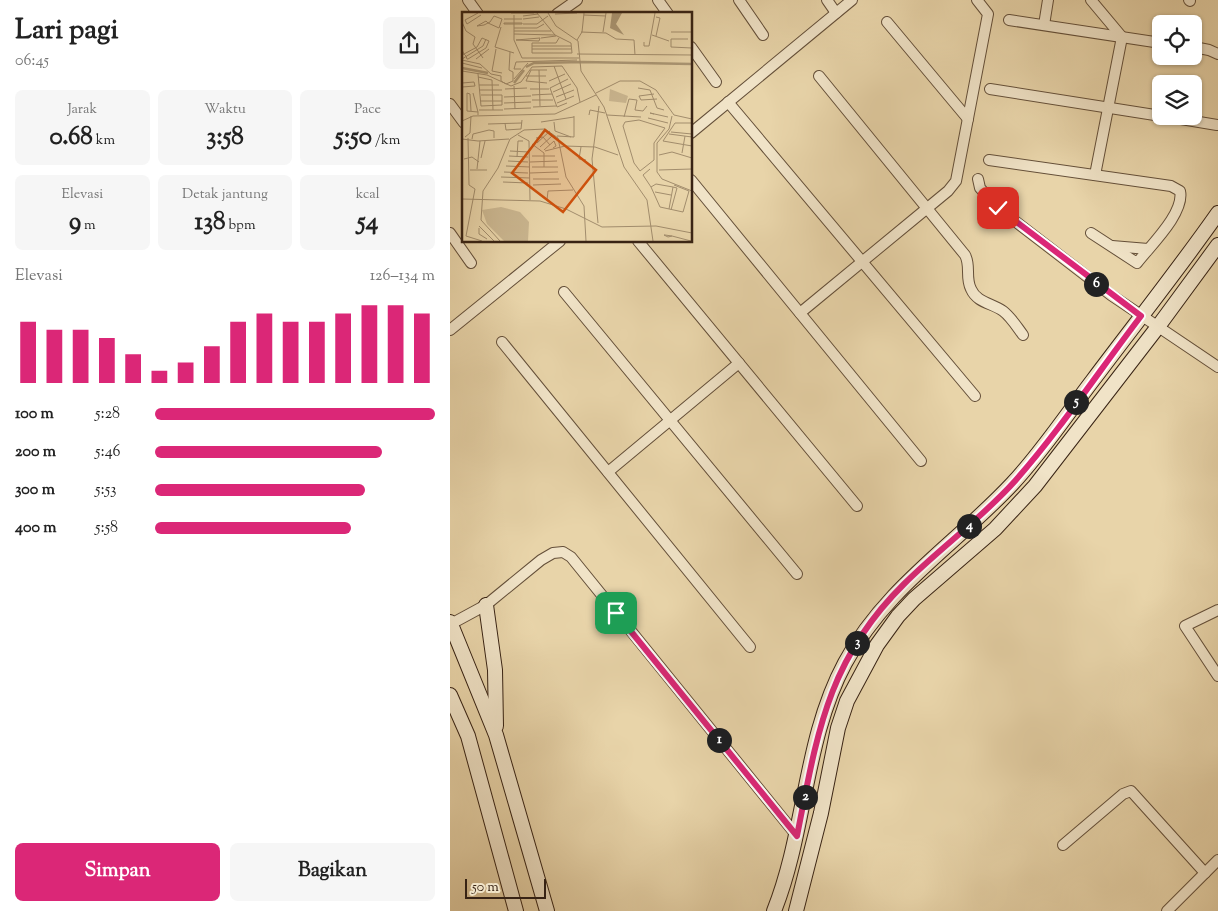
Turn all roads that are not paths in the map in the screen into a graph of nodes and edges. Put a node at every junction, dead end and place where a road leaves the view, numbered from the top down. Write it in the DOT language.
graph roads {
  1 [pos="468,0"];
  2 [pos="658,0"];
  3 [pos="738,0"];
  4 [pos="827,0"];
  5 [pos="852,0"];
  6 [pos="977,0"];
  7 [pos="1048,0"];
  8 [pos="1091,0"];
  9 [pos="572,5"];
  10 [pos="477,12"];
  11 [pos="560,12"];
  12 [pos="667,12"];
  13 [pos="836,13"];
  14 [pos="1009,20"];
  15 [pos="886,22"];
  16 [pos="1044,25"];
  17 [pos="763,35"];
  18 [pos="1122,37"];
  19 [pos="1152,42"];
  20 [pos="1218,42"];
  21 [pos="692,48"];
  22 [pos="1213,52"];
  23 [pos="819,76"];
  24 [pos="716,82"];
  25 [pos="990,89"];
  26 [pos="728,102"];
  27 [pos="450,104"];
  28 [pos="1108,108"];
  29 [pos="1152,115"];
  30 [pos="968,119"];
  31 [pos="462,120"];
  32 [pos="1202,123"];
  33 [pos="1217,125"];
  34 [pos="692,131"];
  35 [pos="989,160"];
  36 [pos="1096,175"];
  37 [pos="978,179"];
  38 [pos="692,181"];
  39 [pos="928,208"];
  40 [pos="1218,213"];
  41 [pos="450,233"];
  42 [pos="1091,234"];
  43 [pos="639,242"];
  44 [pos="549,245"];
  45 [pos="1110,246"];
  46 [pos="1218,246"];
  47 [pos="1148,249"];
  48 [pos="862,262"];
  49 [pos="471,263"];
  50 [pos="564,292"];
  51 [pos="800,313"];
  52 [pos="1141,316"];
  53 [pos="1157,328"];
  54 [pos="450,330"];
  55 [pos="1023,335"];
  56 [pos="502,342"];
  57 [pos="739,363"];
  58 [pos="1218,367"];
  59 [pos="975,396"];
  60 [pos="670,420"];
  61 [pos="921,462"];
  62 [pos="608,472"];
  63 [pos="857,506"];
  64 [pos="982,514"];
  65 [pos="995,529"];
  66 [pos="797,574"];
  67 [pos="486,605"];
  68 [pos="1218,610"];
  69 [pos="451,623"];
  70 [pos="750,647"];
  71 [pos="1218,676"];
  72 [pos="450,695"];
  73 [pos="496,735"];
  74 [pos="797,836"];
  75 [pos="1063,845"];
  76 [pos="1218,860"];
  77 [pos="1205,873"];
  78 [pos="516,911"];
  79 [pos="547,911"];
  80 [pos="774,911"];
  81 [pos="796,911"];
  82 [pos="1167,911"];
  1 -- 10 [label="street"];
  2 -- 12 [label="street"];
  3 -- 17 [label="street"];
  4 -- 13 [label="street"];
  5 -- 13 [label="street"];
  6 -- 30 [label="street"];
  7 -- 16 [label="street"];
  8 -- 18 [label="street"];
  9 -- 11 [label="street"];
  13 -- 26 [label="street"];
  14 -- 16 [label="street"];
  15 -- 30 [label="street"];
  16 -- 18 [label="street"];
  18 -- 19 [label="street"];
  18 -- 28 [label="street"];
  20 -- 22 [label="street"];
  21 -- 24 [label="street"];
  23 -- 39 [label="street"];
  25 -- 28 [label="street"];
  26 -- 34 [label="street"];
  26 -- 48 [label="street"];
  27 -- 31 [label="street"];
  28 -- 29 [label="street"];
  28 -- 36 [label="street"];
  30 -- 39 [label="street"];
  32 -- 33 [label="street"];
  35 -- 36 [label="street"];
  36 -- 47 [label="street"];
  37 -- 52 [label="street"];
  38 -- 51 [label="street"];
  39 -- 48 [label="street"];
  39 -- 55 [label="street"];
  40 -- 52 [label="street"];
  41 -- 49 [label="street"];
  42 -- 45 [label="street"];
  43 -- 57 [label="street"];
  44 -- 54 [label="street"];
  45 -- 47 [label="street"];
  45 -- 47 [label="street"];
  46 -- 53 [label="street"];
  48 -- 51 [label="street"];
  48 -- 59 [label="street"];
  50 -- 60 [label="street"];
  51 -- 61 [label="street"];
  52 -- 53 [label="street"];
  52 -- 64 [label="street"];
  53 -- 58 [label="street"];
  53 -- 65 [label="street"];
  56 -- 62 [label="street"];
  57 -- 60 [label="street"];
  57 -- 63 [label="street"];
  60 -- 62 [label="street"];
  60 -- 66 [label="street"];
  62 -- 70 [label="street"];
  64 -- 65 [label="street"];
  64 -- 74 [label="street"];
  65 -- 81 [label="street"];
  67 -- 69 [label="street"];
  67 -- 73 [label="street"];
  67 -- 74 [label="street"];
  68 -- 71 [label="street"];
  69 -- 73 [label="street"];
  72 -- 78 [label="street"];
  73 -- 79 [label="street"];
  74 -- 80 [label="street"];
  75 -- 77 [label="street"];
  76 -- 77 [label="street"];
  77 -- 82 [label="street"];
}
